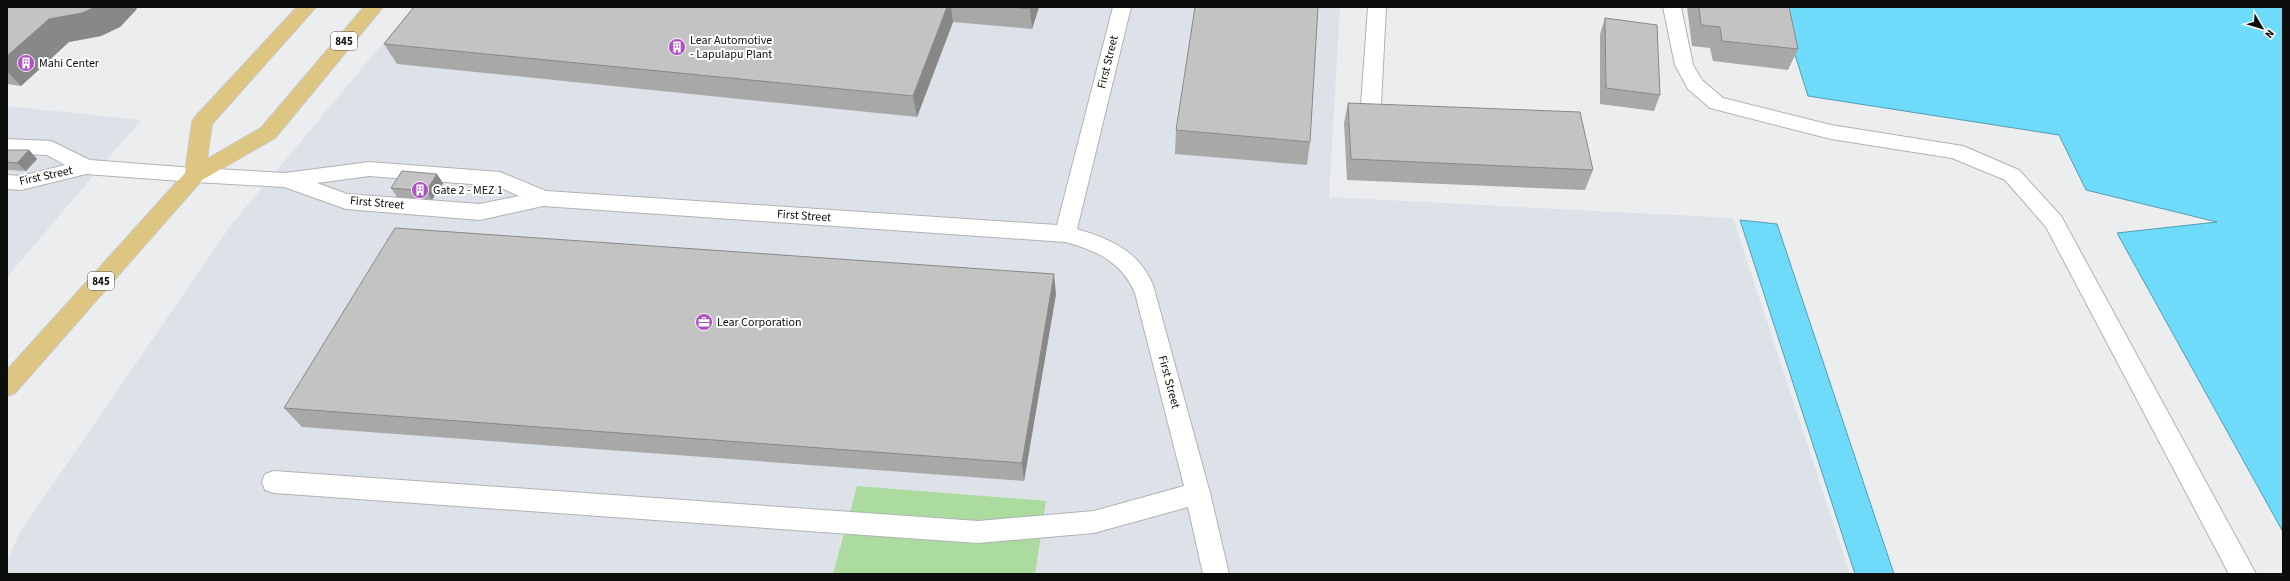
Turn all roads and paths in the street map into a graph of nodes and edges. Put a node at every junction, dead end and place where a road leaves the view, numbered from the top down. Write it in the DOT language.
graph roads {
  1 [pos="307,7"];
  2 [pos="374,7"];
  3 [pos="1122,7"];
  4 [pos="1376,7"];
  5 [pos="1672,7"];
  6 [pos="1371,105"];
  7 [pos="7,146"];
  8 [pos="86,168"];
  9 [pos="195,175"];
  10 [pos="285,180"];
  11 [pos="7,182"];
  12 [pos="544,198"];
  13 [pos="1065,234"];
  14 [pos="7,386"];
  15 [pos="274,482"];
  16 [pos="1198,493"];
  17 [pos="1216,574"];
  18 [pos="2244,574"];
  1 -- 9 [label="main road"];
  2 -- 9 [label="main road, 845"];
  3 -- 13 [label="street, First Street"];
  4 -- 6 [label="street"];
  5 -- 18 [label="street"];
  7 -- 8 [label="street, First Street"];
  8 -- 9 [label="street, First Street"];
  8 -- 11 [label="street, First Street"];
  9 -- 10 [label="street, First Street"];
  9 -- 14 [label="main road, 845"];
  10 -- 12 [label="street, First Street"];
  10 -- 12 [label="street, First Street"];
  12 -- 13 [label="street, First Street"];
  13 -- 16 [label="street, First Street"];
  15 -- 16 [label="street"];
  16 -- 17 [label="street, First Street"];
}
